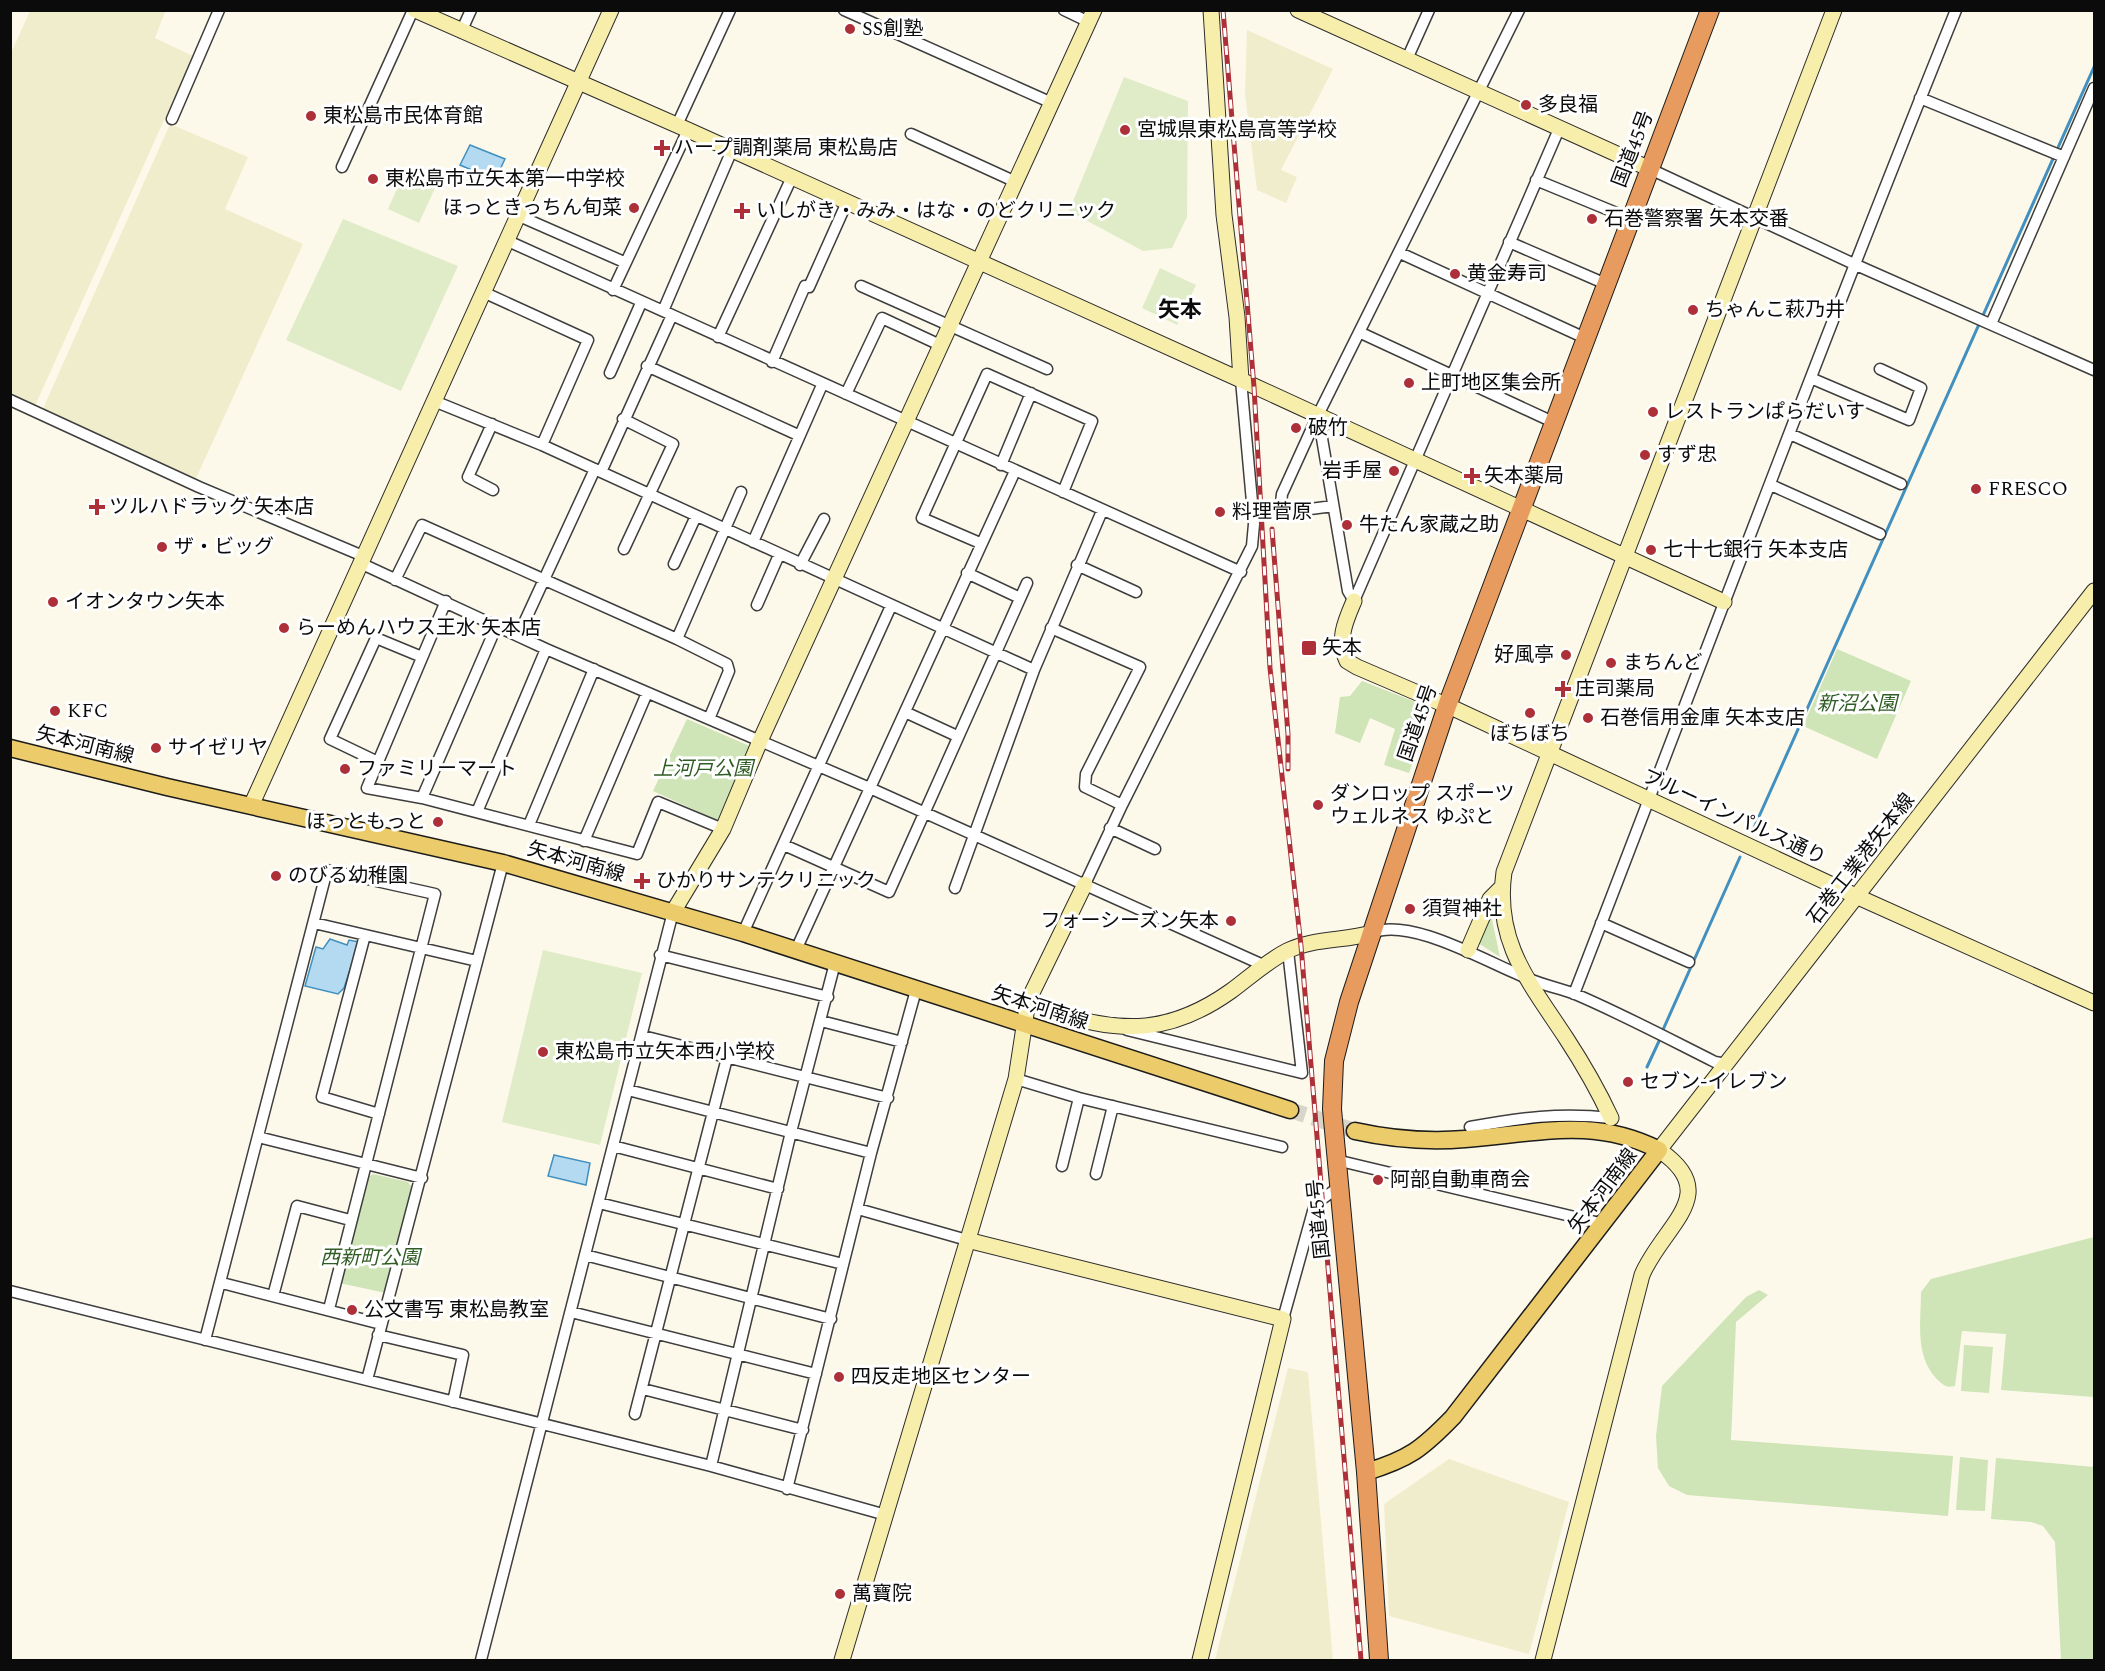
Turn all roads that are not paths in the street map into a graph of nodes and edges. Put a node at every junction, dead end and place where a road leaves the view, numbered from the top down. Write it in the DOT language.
graph roads {
  1 [pos="219,10"];
  2 [pos="414,10"];
  3 [pos="471,10"];
  4 [pos="611,10"];
  5 [pos="730,10"];
  6 [pos="844,10"];
  7 [pos="1064,10"];
  8 [pos="1211,10"];
  9 [pos="1298,10"];
  10 [pos="1429,10"];
  11 [pos="1519,10"];
  12 [pos="1710,10"];
  13 [pos="1834,10"];
  14 [pos="1956,10"];
  15 [pos="1091,16"];
  16 [pos="461,32"];
  17 [pos="1407,59"];
  18 [pos="579,83"];
  19 [pos="2094,88"];
  20 [pos="1478,91"];
  21 [pos="1920,98"];
  22 [pos="1052,103"];
  23 [pos="172,119"];
  24 [pos="682,128"];
  25 [pos="1559,129"];
  26 [pos="911,134"];
  27 [pos="732,150"];
  28 [pos="2058,155"];
  29 [pos="342,167"];
  30 [pos="1650,169"];
  31 [pos="792,177"];
  32 [pos="1536,180"];
  33 [pos="1016,182"];
  34 [pos="847,202"];
  35 [pos="517,215"];
  36 [pos="1757,217"];
  37 [pos="1631,219"];
  38 [pos="508,241"];
  39 [pos="1509,242"];
  40 [pos="1400,253"];
  41 [pos="624,262"];
  42 [pos="979,263"];
  43 [pos="1854,264"];
  44 [pos="1606,284"];
  45 [pos="861,286"];
  46 [pos="613,290"];
  47 [pos="483,292"];
  48 [pos="1486,292"];
  49 [pos="641,303"];
  50 [pos="667,313"];
  51 [pos="1985,321"];
  52 [pos="949,324"];
  53 [pos="1361,333"];
  54 [pos="718,337"];
  55 [pos="1585,338"];
  56 [pos="940,345"];
  57 [pos="772,362"];
  58 [pos="647,366"];
  59 [pos="1047,369"];
  60 [pos="1880,369"];
  61 [pos="2094,370"];
  62 [pos="610,373"];
  63 [pos="1452,374"];
  64 [pos="1813,379"];
  65 [pos="1241,380"];
  66 [pos="822,385"];
  67 [pos="1031,393"];
  68 [pos="846,394"];
  69 [pos="10,400"];
  70 [pos="434,401"];
  71 [pos="1318,415"];
  72 [pos="623,419"];
  73 [pos="906,419"];
  74 [pos="1554,422"];
  75 [pos="492,424"];
  76 [pos="1790,434"];
  77 [pos="798,435"];
  78 [pos="955,441"];
  79 [pos="542,445"];
  80 [pos="1417,461"];
  81 [pos="1001,465"];
  82 [pos="598,470"];
  83 [pos="1015,471"];
  84 [pos="1901,484"];
  85 [pos="1771,485"];
  86 [pos="493,490"];
  87 [pos="741,492"];
  88 [pos="1063,492"];
  89 [pos="648,495"];
  90 [pos="1333,506"];
  91 [pos="1521,507"];
  92 [pos="1102,511"];
  93 [pos="696,516"];
  94 [pos="824,519"];
  95 [pos="725,529"];
  96 [pos="1880,534"];
  97 [pos="753,542"];
  98 [pos="980,543"];
  99 [pos="624,549"];
  100 [pos="779,555"];
  101 [pos="1626,557"];
  102 [pos="362,559"];
  103 [pos="674,564"];
  104 [pos="800,565"];
  105 [pos="1077,565"];
  106 [pos="1240,572"];
  107 [pos="967,573"];
  108 [pos="546,579"];
  109 [pos="395,580"];
  110 [pos="833,580"];
  111 [pos="1027,583"];
  112 [pos="2094,591"];
  113 [pos="1136,592"];
  114 [pos="1020,598"];
  115 [pos="446,601"];
  116 [pos="1354,601"];
  117 [pos="1724,602"];
  118 [pos="757,605"];
  119 [pos="891,606"];
  120 [pos="497,625"];
  121 [pos="943,628"];
  122 [pos="1051,628"];
  123 [pos="518,636"];
  124 [pos="677,639"];
  125 [pos="546,649"];
  126 [pos="996,654"];
  127 [pos="422,657"];
  128 [pos="594,669"];
  129 [pos="1034,670"];
  130 [pos="647,693"];
  131 [pos="1447,706"];
  132 [pos="905,712"];
  133 [pos="709,719"];
  134 [pos="957,736"];
  135 [pos="760,741"];
  136 [pos="10,748"];
  137 [pos="1550,752"];
  138 [pos="378,762"];
  139 [pos="818,766"];
  140 [pos="872,789"];
  141 [pos="422,798"];
  142 [pos="1647,800"];
  143 [pos="1122,805"];
  144 [pos="251,806"];
  145 [pos="477,812"];
  146 [pos="922,812"];
  147 [pos="529,825"];
  148 [pos="1110,828"];
  149 [pos="723,829"];
  150 [pos="975,836"];
  151 [pos="584,840"];
  152 [pos="784,845"];
  153 [pos="1155,849"];
  154 [pos="503,863"];
  155 [pos="832,867"];
  156 [pos="1085,884"];
  157 [pos="955,888"];
  158 [pos="1502,888"];
  159 [pos="1858,897"];
  160 [pos="673,912"];
  161 [pos="1602,922"];
  162 [pos="314,923"];
  163 [pos="744,933"];
  164 [pos="1372,933"];
  165 [pos="365,935"];
  166 [pos="422,948"];
  167 [pos="1468,950"];
  168 [pos="795,951"];
  169 [pos="1287,951"];
  170 [pos="660,955"];
  171 [pos="477,961"];
  172 [pos="1689,962"];
  173 [pos="835,963"];
  174 [pos="1263,965"];
  175 [pos="1526,978"];
  176 [pos="916,990"];
  177 [pos="1574,994"];
  178 [pos="828,997"];
  179 [pos="2094,1003"];
  180 [pos="1054,1012"];
  181 [pos="821,1021"];
  182 [pos="1024,1024"];
  183 [pos="1115,1027"];
  184 [pos="643,1036"];
  185 [pos="902,1042"];
  186 [pos="727,1058"];
  187 [pos="1726,1064"];
  188 [pos="807,1076"];
  189 [pos="1016,1079"];
  190 [pos="628,1090"];
  191 [pos="888,1098"];
  192 [pos="1079,1098"];
  193 [pos="1113,1106"];
  194 [pos="1290,1110"];
  195 [pos="711,1111"];
  196 [pos="379,1114"];
  197 [pos="1611,1118"];
  198 [pos="1470,1127"];
  199 [pos="1355,1131"];
  200 [pos="791,1132"];
  201 [pos="258,1137"];
  202 [pos="613,1146"];
  203 [pos="1281,1147"];
  204 [pos="1659,1150"];
  205 [pos="871,1153"];
  206 [pos="1336,1160"];
  207 [pos="365,1165"];
  208 [pos="1062,1166"];
  209 [pos="698,1167"];
  210 [pos="1096,1174"];
  211 [pos="422,1178"];
  212 [pos="1338,1187"];
  213 [pos="778,1189"];
  214 [pos="598,1203"];
  215 [pos="858,1209"];
  216 [pos="350,1220"];
  217 [pos="684,1222"];
  218 [pos="1604,1224"];
  219 [pos="968,1240"];
  220 [pos="764,1244"];
  221 [pos="585,1255"];
  222 [pos="843,1264"];
  223 [pos="670,1277"];
  224 [pos="222,1283"];
  225 [pos="10,1291"];
  226 [pos="273,1296"];
  227 [pos="751,1298"];
  228 [pos="329,1309"];
  229 [pos="571,1312"];
  230 [pos="831,1319"];
  231 [pos="1283,1319"];
  232 [pos="380,1329"];
  233 [pos="657,1334"];
  234 [pos="205,1340"];
  235 [pos="737,1352"];
  236 [pos="816,1374"];
  237 [pos="367,1380"];
  238 [pos="643,1389"];
  239 [pos="453,1402"];
  240 [pos="724,1410"];
  241 [pos="635,1414"];
  242 [pos="541,1425"];
  243 [pos="803,1430"];
  244 [pos="711,1466"];
  245 [pos="1366,1472"];
  246 [pos="787,1489"];
  247 [pos="886,1515"];
  248 [pos="482,1660"];
  249 [pos="842,1660"];
  250 [pos="1200,1660"];
  251 [pos="1379,1660"];
  252 [pos="1544,1660"];
  1 -- 23 [label="street"];
  2 -- 16 [label="street"];
  2 -- 29 [label="street"];
  3 -- 16 [label="street"];
  4 -- 18 [label="street"];
  5 -- 24 [label="street"];
  6 -- 22 [label="street"];
  7 -- 15 [label="street"];
  8 -- 65 [label="street"];
  9 -- 17 [label="street"];
  10 -- 17 [label="street"];
  11 -- 20 [label="street"];
  12 -- 30 [label="highway, 国道45号"];
  13 -- 36 [label="street"];
  14 -- 21 [label="street"];
  15 -- 22 [label="street"];
  16 -- 18 [label="street"];
  17 -- 20 [label="street"];
  18 -- 24 [label="street"];
  18 -- 35 [label="street"];
  19 -- 28 [label="street"];
  20 -- 25 [label="street"];
  20 -- 40 [label="street"];
  21 -- 28 [label="street"];
  21 -- 43 [label="street"];
  22 -- 33 [label="street"];
  24 -- 27 [label="street"];
  24 -- 41 [label="street"];
  25 -- 30 [label="street"];
  25 -- 32 [label="street"];
  26 -- 33 [label="street"];
  27 -- 31 [label="street"];
  27 -- 50 [label="street"];
  28 -- 51 [label="street"];
  30 -- 36 [label="street"];
  30 -- 37 [label="highway, 国道45号"];
  31 -- 34 [label="street"];
  31 -- 54 [label="street"];
  32 -- 37 [label="street"];
  32 -- 39 [label="street"];
  33 -- 42 [label="street"];
  34 -- 42 [label="street"];
  34 -- 57 [label="street"];
  35 -- 38 [label="street"];
  35 -- 41 [label="street"];
  36 -- 43 [label="street"];
  36 -- 101 [label="street"];
  37 -- 44 [label="highway, 国道45号"];
  38 -- 46 [label="street"];
  38 -- 47 [label="street"];
  39 -- 44 [label="street"];
  39 -- 48 [label="street"];
  40 -- 48 [label="street"];
  40 -- 53 [label="street"];
  41 -- 46 [label="street"];
  42 -- 52 [label="street"];
  42 -- 65 [label="street"];
  43 -- 51 [label="street"];
  43 -- 64 [label="street"];
  44 -- 55 [label="highway, 国道45号"];
  45 -- 52 [label="street"];
  46 -- 49 [label="street"];
  47 -- 70 [label="street"];
  47 -- 79 [label="street"];
  48 -- 55 [label="street"];
  48 -- 63 [label="street"];
  49 -- 50 [label="street"];
  49 -- 62 [label="street"];
  50 -- 54 [label="street"];
  50 -- 58 [label="street"];
  51 -- 61 [label="street"];
  52 -- 56 [label="street"];
  52 -- 59 [label="street"];
  53 -- 63 [label="street"];
  53 -- 71 [label="street"];
  54 -- 57 [label="street"];
  55 -- 74 [label="highway, 国道45号"];
  56 -- 68 [label="street"];
  56 -- 73 [label="street"];
  57 -- 66 [label="street"];
  58 -- 72 [label="street"];
  58 -- 77 [label="street"];
  60 -- 64 [label="street"];
  63 -- 74 [label="street"];
  63 -- 80 [label="street"];
  64 -- 76 [label="street"];
  65 -- 71 [label="street"];
  65 -- 106 [label="street"];
  66 -- 68 [label="street"];
  66 -- 77 [label="street"];
  67 -- 78 [label="street"];
  67 -- 81 [label="street"];
  67 -- 88 [label="street"];
  68 -- 73 [label="street"];
  69 -- 102 [label="street"];
  70 -- 75 [label="street"];
  70 -- 102 [label="street"];
  71 -- 80 [label="street"];
  71 -- 90 [label="street"];
  71 -- 90 [label="street"];
  72 -- 82 [label="street"];
  72 -- 89 [label="street"];
  73 -- 78 [label="street"];
  73 -- 110 [label="street"];
  74 -- 91 [label="highway, 国道45号"];
  75 -- 79 [label="street"];
  75 -- 86 [label="street"];
  76 -- 84 [label="street"];
  76 -- 85 [label="street"];
  77 -- 97 [label="street"];
  78 -- 81 [label="street"];
  78 -- 98 [label="street"];
  79 -- 82 [label="street"];
  80 -- 91 [label="street"];
  80 -- 116 [label="street"];
  81 -- 83 [label="street"];
  82 -- 89 [label="street"];
  82 -- 108 [label="street"];
  83 -- 88 [label="street"];
  83 -- 98 [label="street"];
  85 -- 96 [label="street"];
  85 -- 117 [label="street"];
  87 -- 95 [label="street"];
  88 -- 92 [label="street"];
  89 -- 93 [label="street"];
  89 -- 99 [label="street"];
  90 -- 116 [label="street"];
  91 -- 101 [label="street"];
  91 -- 131 [label="highway, 国道45号"];
  92 -- 105 [label="street"];
  92 -- 106 [label="street"];
  93 -- 95 [label="street"];
  93 -- 103 [label="street"];
  94 -- 104 [label="street"];
  95 -- 97 [label="street"];
  95 -- 124 [label="street"];
  97 -- 100 [label="street"];
  98 -- 107 [label="street"];
  100 -- 104 [label="street"];
  100 -- 118 [label="street"];
  101 -- 117 [label="street"];
  101 -- 137 [label="street"];
  102 -- 109 [label="street"];
  102 -- 144 [label="street"];
  104 -- 110 [label="street"];
  105 -- 113 [label="street"];
  105 -- 122 [label="street"];
  106 -- 143 [label="street"];
  107 -- 114 [label="street"];
  107 -- 121 [label="street"];
  108 -- 109 [label="street"];
  108 -- 123 [label="street"];
  108 -- 124 [label="street"];
  109 -- 115 [label="street"];
  110 -- 119 [label="street"];
  110 -- 135 [label="street"];
  111 -- 114 [label="street"];
  112 -- 159 [label="street, 石巻工業港矢本線"];
  114 -- 126 [label="street"];
  115 -- 120 [label="street"];
  115 -- 127 [label="street"];
  116 -- 131 [label="street, ブルーインパルス通り"];
  117 -- 142 [label="street"];
  119 -- 121 [label="street"];
  119 -- 139 [label="street"];
  120 -- 123 [label="street"];
  120 -- 141 [label="street"];
  121 -- 126 [label="street"];
  121 -- 132 [label="street"];
  122 -- 129 [label="street"];
  122 -- 143 [label="street"];
  123 -- 125 [label="street"];
  124 -- 133 [label="street"];
  125 -- 128 [label="street"];
  125 -- 145 [label="street"];
  126 -- 129 [label="street"];
  126 -- 134 [label="street"];
  127 -- 138 [label="street"];
  127 -- 138 [label="street"];
  128 -- 130 [label="street"];
  128 -- 147 [label="street"];
  129 -- 150 [label="street"];
  130 -- 133 [label="street"];
  130 -- 151 [label="street"];
  131 -- 137 [label="street, ブルーインパルス通り"];
  131 -- 164 [label="highway, 国道45号"];
  132 -- 134 [label="street"];
  132 -- 140 [label="street"];
  133 -- 135 [label="street"];
  134 -- 146 [label="street"];
  135 -- 139 [label="street"];
  135 -- 149 [label="street"];
  136 -- 144 [label="main road, 矢本河南線"];
  137 -- 142 [label="street, ブルーインパルス通り"];
  137 -- 158 [label="street"];
  138 -- 141 [label="street"];
  139 -- 140 [label="street"];
  139 -- 152 [label="street"];
  140 -- 146 [label="street"];
  140 -- 155 [label="street"];
  141 -- 145 [label="street"];
  142 -- 159 [label="street, ブルーインパルス通り"];
  142 -- 161 [label="street"];
  143 -- 148 [label="street"];
  144 -- 154 [label="main road, 矢本河南線"];
  145 -- 147 [label="street"];
  146 -- 150 [label="street"];
  146 -- 155 [label="street"];
  147 -- 151 [label="street"];
  148 -- 153 [label="street"];
  148 -- 156 [label="street"];
  149 -- 151 [label="street"];
  149 -- 160 [label="street"];
  150 -- 156 [label="street"];
  150 -- 157 [label="street"];
  152 -- 155 [label="street"];
  152 -- 163 [label="street"];
  154 -- 160 [label="main road, 矢本河南線"];
  154 -- 171 [label="street"];
  155 -- 168 [label="street"];
  156 -- 174 [label="street"];
  156 -- 182 [label="street"];
  158 -- 167 [label="street"];
  158 -- 175 [label="street"];
  159 -- 179 [label="street, ブルーインパルス通り"];
  159 -- 187 [label="street, 石巻工業港矢本線"];
  160 -- 163 [label="main road, 矢本河南線"];
  160 -- 170 [label="street"];
  161 -- 172 [label="street"];
  161 -- 177 [label="street"];
  162 -- 165 [label="street"];
  162 -- 166 [label="street"];
  162 -- 201 [label="street"];
  163 -- 168 [label="main road, 矢本河南線"];
  164 -- 167 [label="street"];
  164 -- 169 [label="street"];
  164 -- 206 [label="highway, 国道45号"];
  165 -- 166 [label="street"];
  165 -- 196 [label="street"];
  166 -- 171 [label="street"];
  166 -- 196 [label="street"];
  167 -- 175 [label="street"];
  168 -- 173 [label="main road, 矢本河南線"];
  169 -- 174 [label="street"];
  169 -- 183 [label="street"];
  170 -- 178 [label="street"];
  170 -- 184 [label="street"];
  171 -- 211 [label="street"];
  173 -- 176 [label="main road, 矢本河南線"];
  173 -- 178 [label="street"];
  174 -- 183 [label="street"];
  175 -- 177 [label="street"];
  175 -- 197 [label="street"];
  176 -- 182 [label="main road, 矢本河南線"];
  176 -- 185 [label="street"];
  177 -- 187 [label="street"];
  178 -- 181 [label="street"];
  180 -- 183 [label="street"];
  181 -- 185 [label="street"];
  181 -- 188 [label="street"];
  182 -- 189 [label="street"];
  182 -- 194 [label="main road, 矢本河南線"];
  184 -- 186 [label="street"];
  184 -- 190 [label="street"];
  185 -- 191 [label="street"];
  186 -- 188 [label="street"];
  186 -- 195 [label="street"];
  187 -- 204 [label="street, 石巻工業港矢本線"];
  188 -- 191 [label="street"];
  188 -- 200 [label="street"];
  189 -- 192 [label="street"];
  189 -- 219 [label="street"];
  190 -- 195 [label="street"];
  190 -- 202 [label="street"];
  191 -- 205 [label="street"];
  192 -- 193 [label="street"];
  192 -- 208 [label="street"];
  193 -- 203 [label="street"];
  193 -- 210 [label="street"];
  195 -- 200 [label="street"];
  195 -- 209 [label="street"];
  196 -- 207 [label="street"];
  197 -- 198 [label="street"];
  199 -- 204 [label="main road, 矢本河南線"];
  200 -- 205 [label="street"];
  200 -- 213 [label="street"];
  201 -- 207 [label="street"];
  201 -- 224 [label="street"];
  202 -- 209 [label="street"];
  202 -- 214 [label="street"];
  204 -- 218 [label="main road, 矢本河南線"];
  204 -- 252 [label="street"];
  205 -- 215 [label="street"];
  206 -- 212 [label="highway, 国道45号"];
  206 -- 218 [label="street"];
  207 -- 211 [label="street"];
  207 -- 216 [label="street"];
  209 -- 213 [label="street"];
  209 -- 217 [label="street"];
  211 -- 232 [label="street"];
  212 -- 231 [label="street"];
  212 -- 245 [label="highway, 国道45号"];
  213 -- 220 [label="street"];
  214 -- 217 [label="street"];
  214 -- 221 [label="street"];
  215 -- 219 [label="street"];
  215 -- 222 [label="street"];
  216 -- 226 [label="street"];
  216 -- 228 [label="street"];
  217 -- 220 [label="street"];
  217 -- 223 [label="street"];
  218 -- 245 [label="main road, 矢本河南線"];
  219 -- 231 [label="street"];
  219 -- 247 [label="street"];
  220 -- 222 [label="street"];
  220 -- 227 [label="street"];
  221 -- 223 [label="street"];
  221 -- 229 [label="street"];
  222 -- 230 [label="street"];
  223 -- 227 [label="street"];
  223 -- 233 [label="street"];
  224 -- 226 [label="street"];
  224 -- 234 [label="street"];
  225 -- 234 [label="street"];
  226 -- 228 [label="street"];
  227 -- 230 [label="street"];
  227 -- 235 [label="street"];
  228 -- 232 [label="street"];
  229 -- 233 [label="street"];
  229 -- 242 [label="street"];
  230 -- 236 [label="street"];
  231 -- 250 [label="street"];
  232 -- 237 [label="street"];
  232 -- 239 [label="street"];
  233 -- 235 [label="street"];
  233 -- 238 [label="street"];
  234 -- 237 [label="street"];
  235 -- 236 [label="street"];
  235 -- 240 [label="street"];
  236 -- 243 [label="street"];
  237 -- 239 [label="street"];
  238 -- 240 [label="street"];
  238 -- 241 [label="street"];
  239 -- 242 [label="street"];
  240 -- 243 [label="street"];
  240 -- 244 [label="street"];
  242 -- 244 [label="street"];
  242 -- 248 [label="street"];
  243 -- 246 [label="street"];
  244 -- 246 [label="street"];
  245 -- 251 [label="highway, 国道45号"];
  246 -- 247 [label="street"];
  247 -- 249 [label="street"];
}
